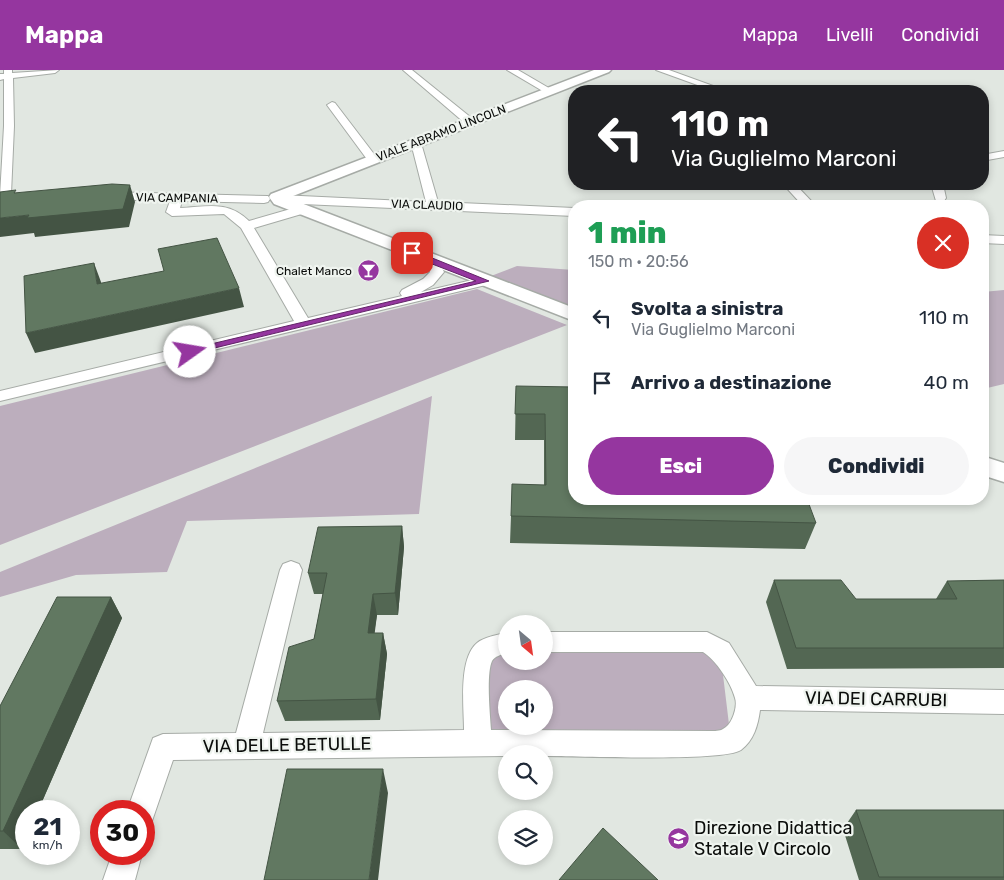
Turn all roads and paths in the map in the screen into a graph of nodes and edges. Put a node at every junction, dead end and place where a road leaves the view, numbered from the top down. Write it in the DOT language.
graph roads {
  1 [pos="55,70"];
  2 [pos="407,70"];
  3 [pos="511,70"];
  4 [pos="605,70"];
  5 [pos="660,70"];
  6 [pos="6,74"];
  7 [pos="704,85"];
  8 [pos="549,92"];
  9 [pos="332,105"];
  10 [pos="470,122"];
  11 [pos="416,143"];
  12 [pos="1004,154"];
  13 [pos="989,157"];
  14 [pos="373,160"];
  15 [pos="795,190"];
  16 [pos="938,190"];
  17 [pos="7,194"];
  18 [pos="91,196"];
  19 [pos="177,198"];
  20 [pos="940,198"];
  21 [pos="275,199"];
  22 [pos="804,200"];
  23 [pos="433,205"];
  24 [pos="301,210"];
  25 [pos="568,212"];
  26 [pos="246,226"];
  27 [pos="989,239"];
  28 [pos="1004,240"];
  29 [pos="431,260"];
  30 [pos="485,281"];
  31 [pos="356,313"];
  32 [pos="568,313"];
  33 [pos="304,325"];
  34 [pos="0,396"];
  35 [pos="989,467"];
  36 [pos="1004,472"];
  37 [pos="291,570"];
  38 [pos="553,642"];
  39 [pos="498,644"];
  40 [pos="749,698"];
  41 [pos="1004,702"];
  42 [pos="478,743"];
  43 [pos="246,746"];
  44 [pos="146,800"];
  45 [pos="124,865"];
  46 [pos="119,880"];
  1 -- 6 [label="street"];
  2 -- 10 [label="street"];
  3 -- 8 [label="street"];
  4 -- 8 [label="street, VIALE ABRAMO LINCOLN"];
  5 -- 7 [label="street"];
  6 -- 17 [label="street"];
  8 -- 10 [label="street, VIALE ABRAMO LINCOLN"];
  9 -- 14 [label="street"];
  10 -- 11 [label="street, VIALE ABRAMO LINCOLN"];
  11 -- 14 [label="street, VIALE ABRAMO LINCOLN"];
  11 -- 23 [label="street"];
  12 -- 13 [label="street"];
  14 -- 21 [label="street, VIALE ABRAMO LINCOLN"];
  15 -- 22 [label="street"];
  16 -- 20 [label="street"];
  18 -- 19 [label="street, VIA CAMPANIA"];
  19 -- 21 [label="street, VIA CAMPANIA"];
  19 -- 26 [label="street"];
  21 -- 23 [label="street, VIA CLAUDIO"];
  21 -- 24 [label="street"];
  23 -- 25 [label="street, VIA CLAUDIO"];
  24 -- 26 [label="street"];
  24 -- 29 [label="street"];
  26 -- 33 [label="street"];
  27 -- 28 [label="street"];
  29 -- 30 [label="street"];
  29 -- 31 [label="street"];
  30 -- 31 [label="street"];
  30 -- 32 [label="street"];
  31 -- 33 [label="street"];
  33 -- 34 [label="street"];
  35 -- 36 [label="street"];
  37 -- 43 [label="street"];
  38 -- 40 [label="street"];
  39 -- 42 [label="street"];
  40 -- 41 [label="street, VIA DEI CARRUBI"];
  40 -- 42 [label="street, VIA DELLE BETULLE"];
  42 -- 43 [label="street, VIA DELLE BETULLE"];
  43 -- 44 [label="street, VIA DELLE BETULLE"];
  45 -- 46 [label="street"];
}
